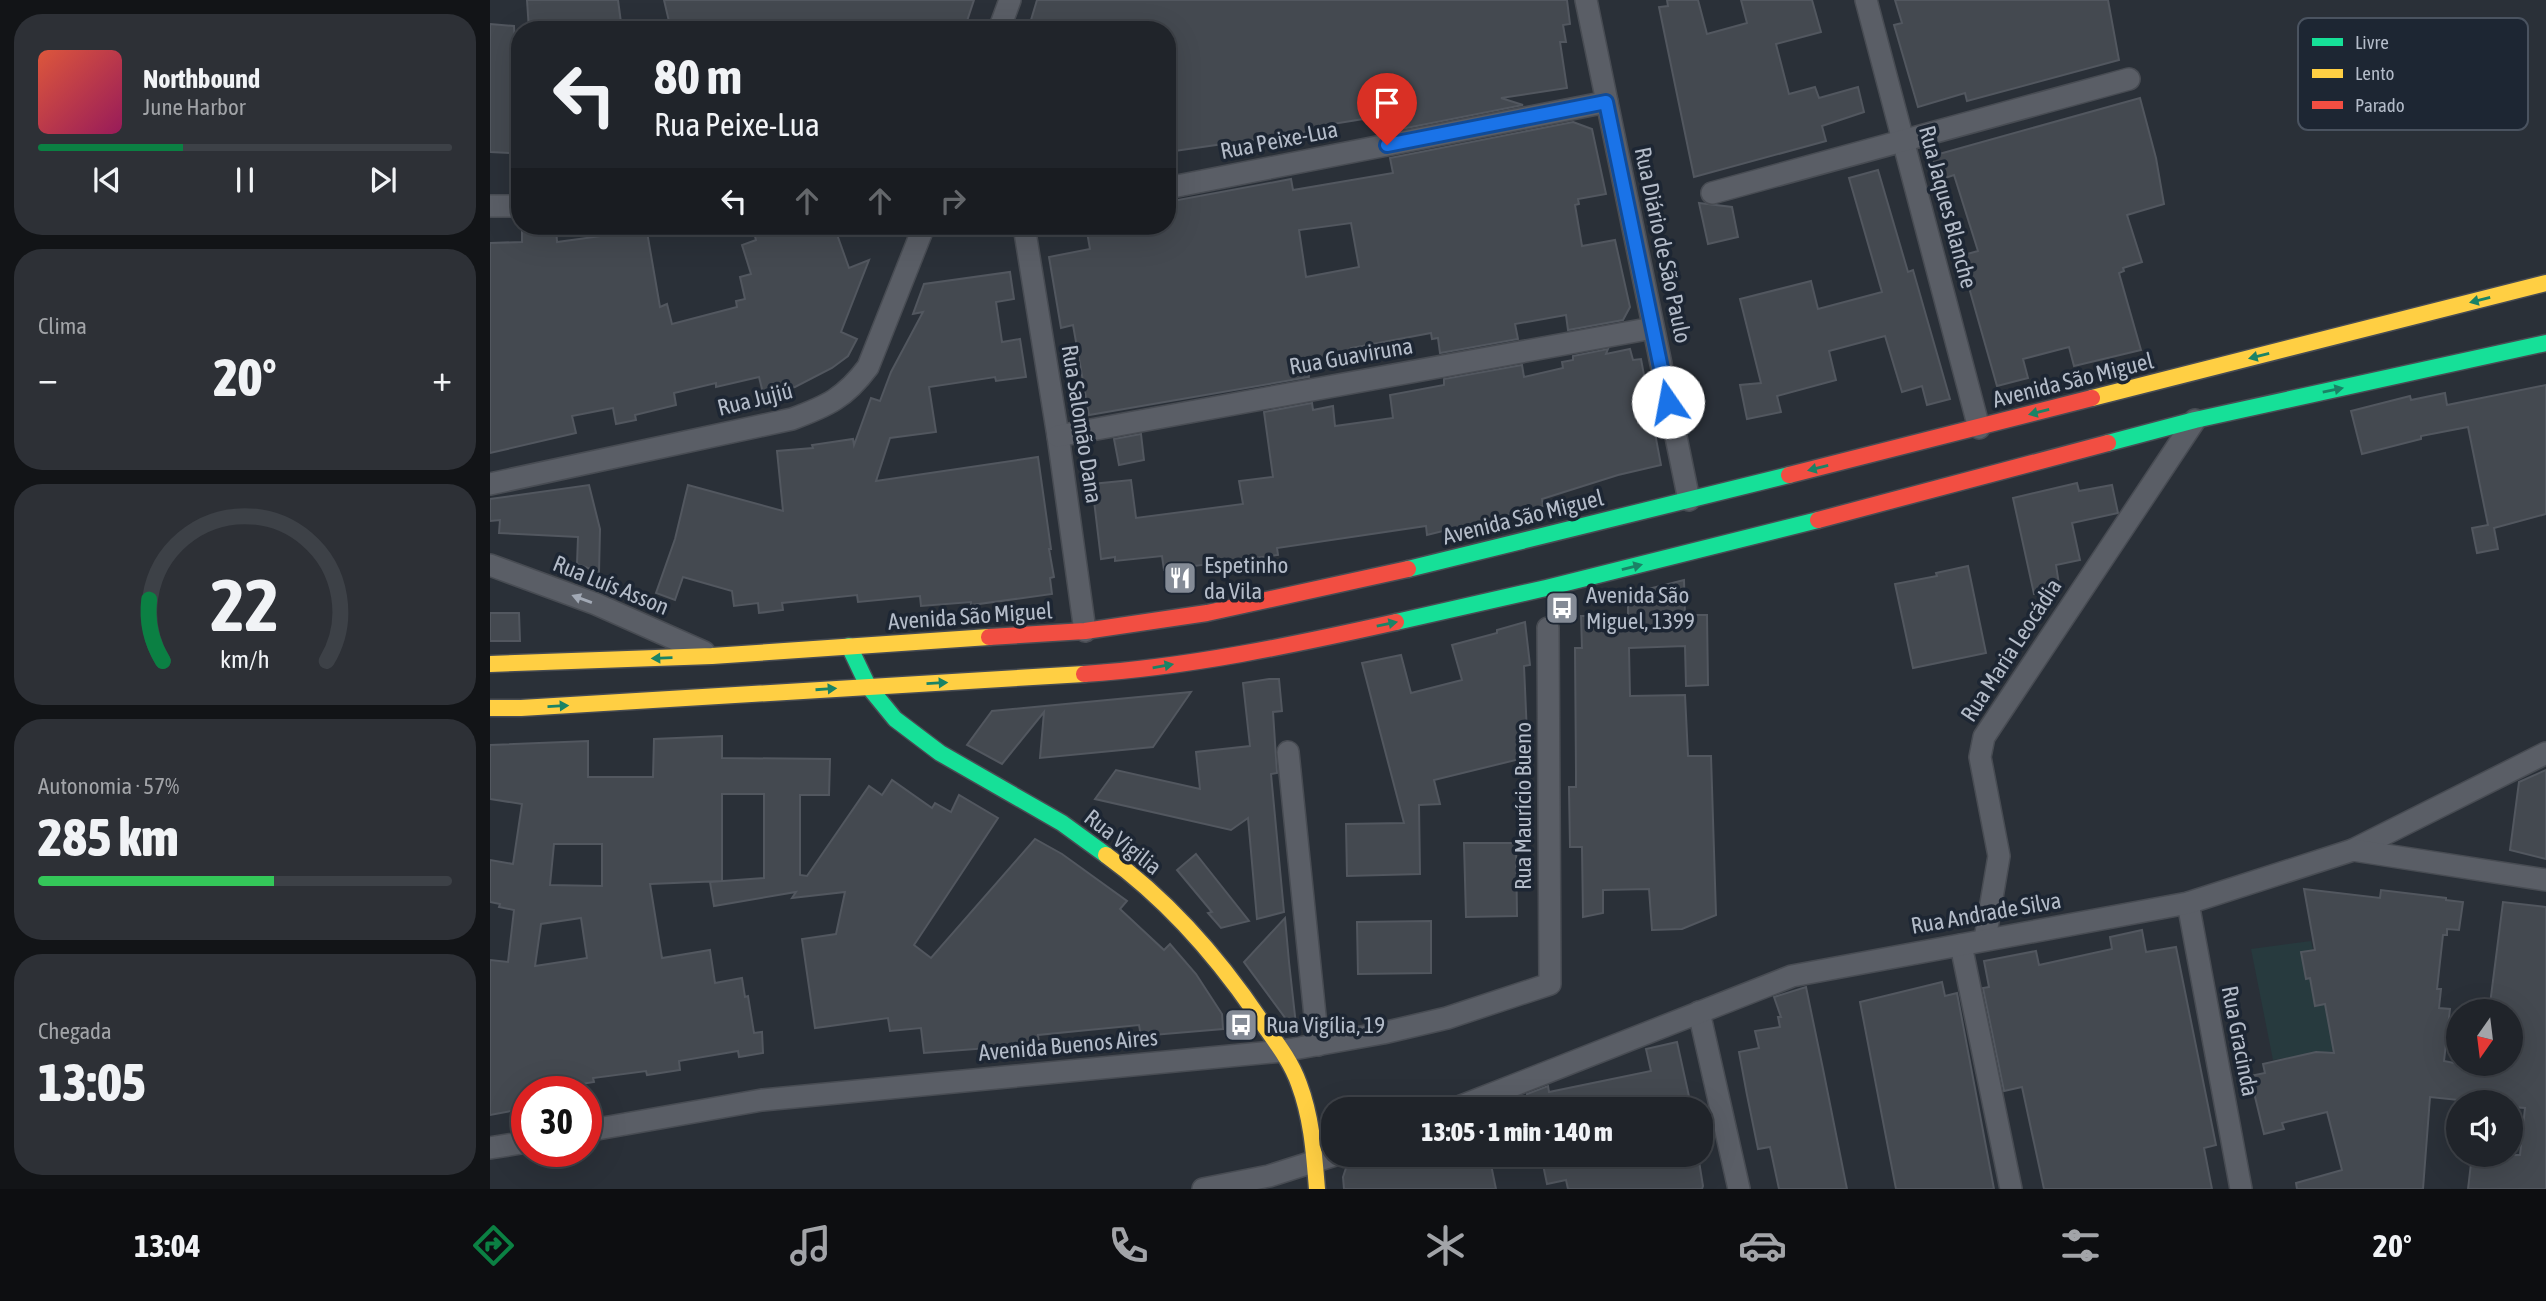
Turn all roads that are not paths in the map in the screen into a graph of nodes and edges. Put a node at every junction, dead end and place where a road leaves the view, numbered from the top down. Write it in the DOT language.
graph roads {
  1 [pos="1010,0"];
  2 [pos="1586,0"];
  3 [pos="1866,0"];
  4 [pos="1002,21"];
  5 [pos="2129,79"];
  6 [pos="1606,102"];
  7 [pos="1903,141"];
  8 [pos="1176,186"];
  9 [pos="1712,193"];
  10 [pos="490,206"];
  11 [pos="511,206"];
  12 [pos="920,235"];
  13 [pos="1025,235"];
  14 [pos="2546,283"];
  15 [pos="1653,328"];
  16 [pos="2546,343"];
  17 [pos="2195,420"];
  18 [pos="1979,428"];
  19 [pos="1058,436"];
  20 [pos="490,484"];
  21 [pos="1689,500"];
  22 [pos="490,565"];
  23 [pos="1548,628"];
  24 [pos="1085,631"];
  25 [pos="849,646"];
  26 [pos="712,656"];
  27 [pos="490,664"];
  28 [pos="868,686"];
  29 [pos="490,708"];
  30 [pos="1288,752"];
  31 [pos="2546,753"];
  32 [pos="2353,850"];
  33 [pos="2546,880"];
  34 [pos="2188,904"];
  35 [pos="1985,939"];
  36 [pos="1961,944"];
  37 [pos="1550,984"];
  38 [pos="1699,1012"];
  39 [pos="1318,1045"];
  40 [pos="1282,1051"];
  41 [pos="1484,1097"];
  42 [pos="602,1128"];
  43 [pos="511,1145"];
  44 [pos="490,1148"];
  45 [pos="1321,1161"];
  46 [pos="1315,1163"];
  47 [pos="1203,1189"];
  48 [pos="1317,1189"];
  49 [pos="1739,1189"];
  50 [pos="2011,1189"];
  51 [pos="2241,1189"];
  1 -- 4 [label="street"];
  2 -- 6 [label="street, Rua Diário de São Paulo"];
  3 -- 7 [label="street, Rua Jaques Blanche"];
  5 -- 7 [label="street"];
  6 -- 8 [label="street, Rua Peixe-Lua"];
  6 -- 15 [label="street, Rua Diário de São Paulo"];
  7 -- 9 [label="street"];
  7 -- 18 [label="street, Rua Jaques Blanche"];
  10 -- 11 [label="street"];
  12 -- 20 [label="street, Rua Jujiú"];
  13 -- 19 [label="street, Rua Salomão Dana"];
  14 -- 18 [label="main road, Avenida São Miguel, one-way"];
  15 -- 19 [label="street, Rua Guaviruna"];
  15 -- 21 [label="street, Rua Diário de São Paulo"];
  17 -- 16 [label="main road, one-way"];
  28 -- 17 [label="main road, one-way"];
  17 -- 35 [label="street, Rua Maria Leocádia"];
  18 -- 21 [label="main road, Avenida São Miguel, one-way"];
  19 -- 24 [label="street, Rua Salomão Dana"];
  21 -- 24 [label="main road, Avenida São Miguel"];
  26 -- 22 [label="street, Rua Luís Asson, one-way"];
  23 -- 37 [label="street, Rua Maurício Bueno"];
  24 -- 25 [label="main road, Avenida São Miguel"];
  25 -- 26 [label="main road, Avenida São Miguel"];
  25 -- 28 [label="main road, Rua Vigilia"];
  26 -- 27 [label="main road, Avenida São Miguel, one-way"];
  29 -- 28 [label="main road, one-way"];
  28 -- 40 [label="main road, Rua Vigilia"];
  30 -- 39 [label="street"];
  31 -- 32 [label="street"];
  32 -- 33 [label="street, Rua Andrade Silva"];
  32 -- 34 [label="street, Rua Andrade Silva"];
  34 -- 35 [label="street, Rua Andrade Silva"];
  34 -- 51 [label="street, Rua Gracinda"];
  35 -- 36 [label="street, Rua Andrade Silva"];
  36 -- 38 [label="street, Rua Andrade Silva"];
  36 -- 50 [label="street"];
  37 -- 39 [label="street, Avenida Buenos Aires"];
  38 -- 41 [label="street, Rua Andrade Silva"];
  38 -- 49 [label="street"];
  39 -- 40 [label="street, Avenida Buenos Aires"];
  40 -- 42 [label="street, Avenida Buenos Aires"];
  40 -- 46 [label="main road, Rua Vigilia"];
  43 -- 44 [label="street"];
  45 -- 46 [label="street"];
  46 -- 47 [label="street"];
  46 -- 48 [label="main road, Rua Vigilia"];
}
